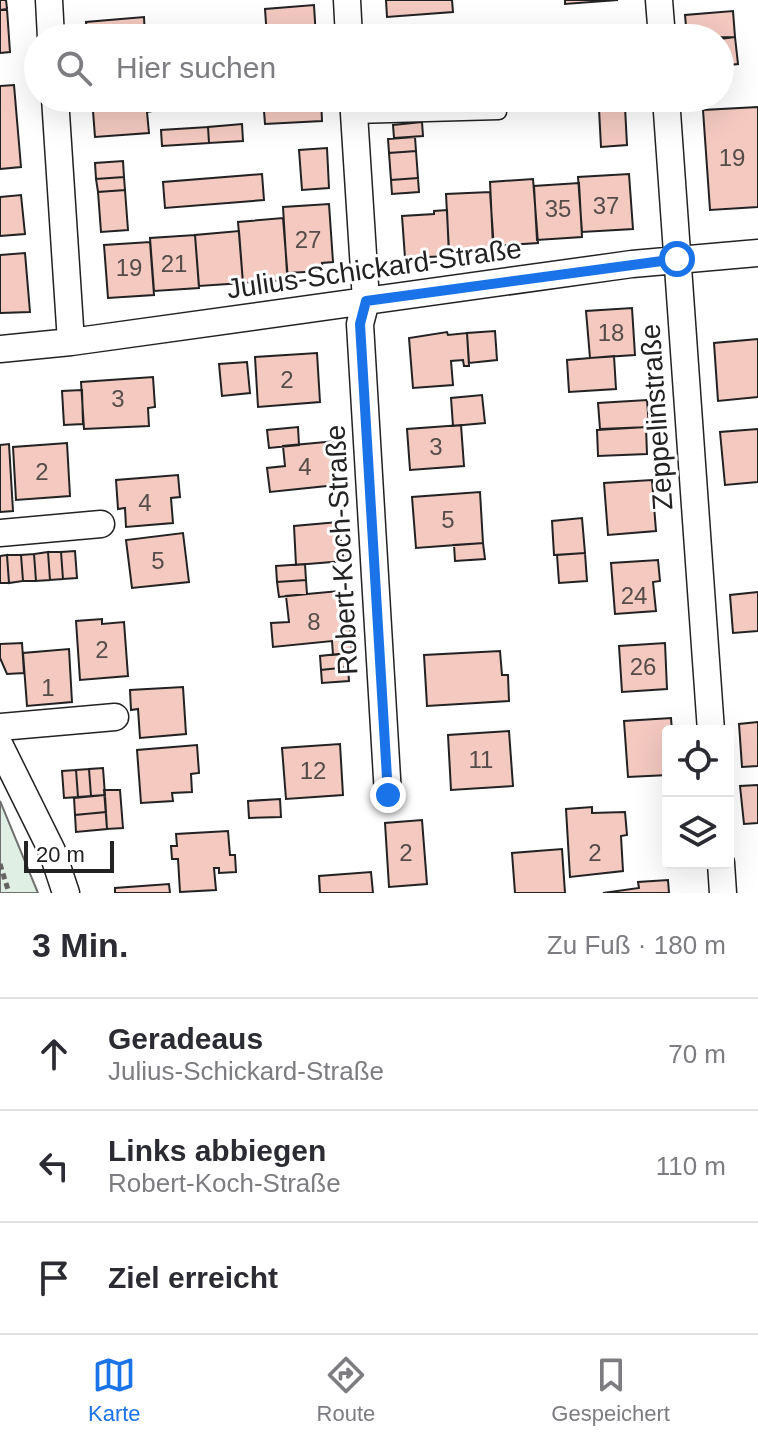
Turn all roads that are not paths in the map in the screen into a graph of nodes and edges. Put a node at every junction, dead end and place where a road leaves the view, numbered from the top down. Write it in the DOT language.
graph roads {
  1 [pos="49,0"];
  2 [pos="347,0"];
  3 [pos="659,0"];
  4 [pos="50,24"];
  5 [pos="348,24"];
  6 [pos="661,24"];
  7 [pos="56,112"];
  8 [pos="354,112"];
  9 [pos="667,112"];
  10 [pos="758,253"];
  11 [pos="677,259"];
  12 [pos="366,301"];
  13 [pos="71,342"];
  14 [pos="0,349"];
  15 [pos="101,524"];
  16 [pos="0,533"];
  17 [pos="115,717"];
  18 [pos="711,725"];
  19 [pos="0,727"];
  20 [pos="0,746"];
  21 [pos="388,795"];
  22 [pos="721,869"];
  23 [pos="66,893"];
  24 [pos="723,893"];
  1 -- 4 [label="street"];
  2 -- 5 [label="street"];
  3 -- 6 [label="street"];
  7 -- 13 [label="street"];
  8 -- 12 [label="street, Robert-Koch-Straße"];
  9 -- 11 [label="street, Zeppelinstraße"];
  10 -- 11 [label="street, Julius-Schickard-Straße"];
  11 -- 12 [label="street, Julius-Schickard-Straße"];
  11 -- 18 [label="street, Zeppelinstraße"];
  12 -- 13 [label="street, Julius-Schickard-Straße"];
  12 -- 21 [label="street, Robert-Koch-Straße"];
  13 -- 14 [label="street, Julius-Schickard-Straße"];
  15 -- 16 [label="street"];
  17 -- 19 [label="street"];
  20 -- 23 [label="street"];
  22 -- 24 [label="street"];
}
